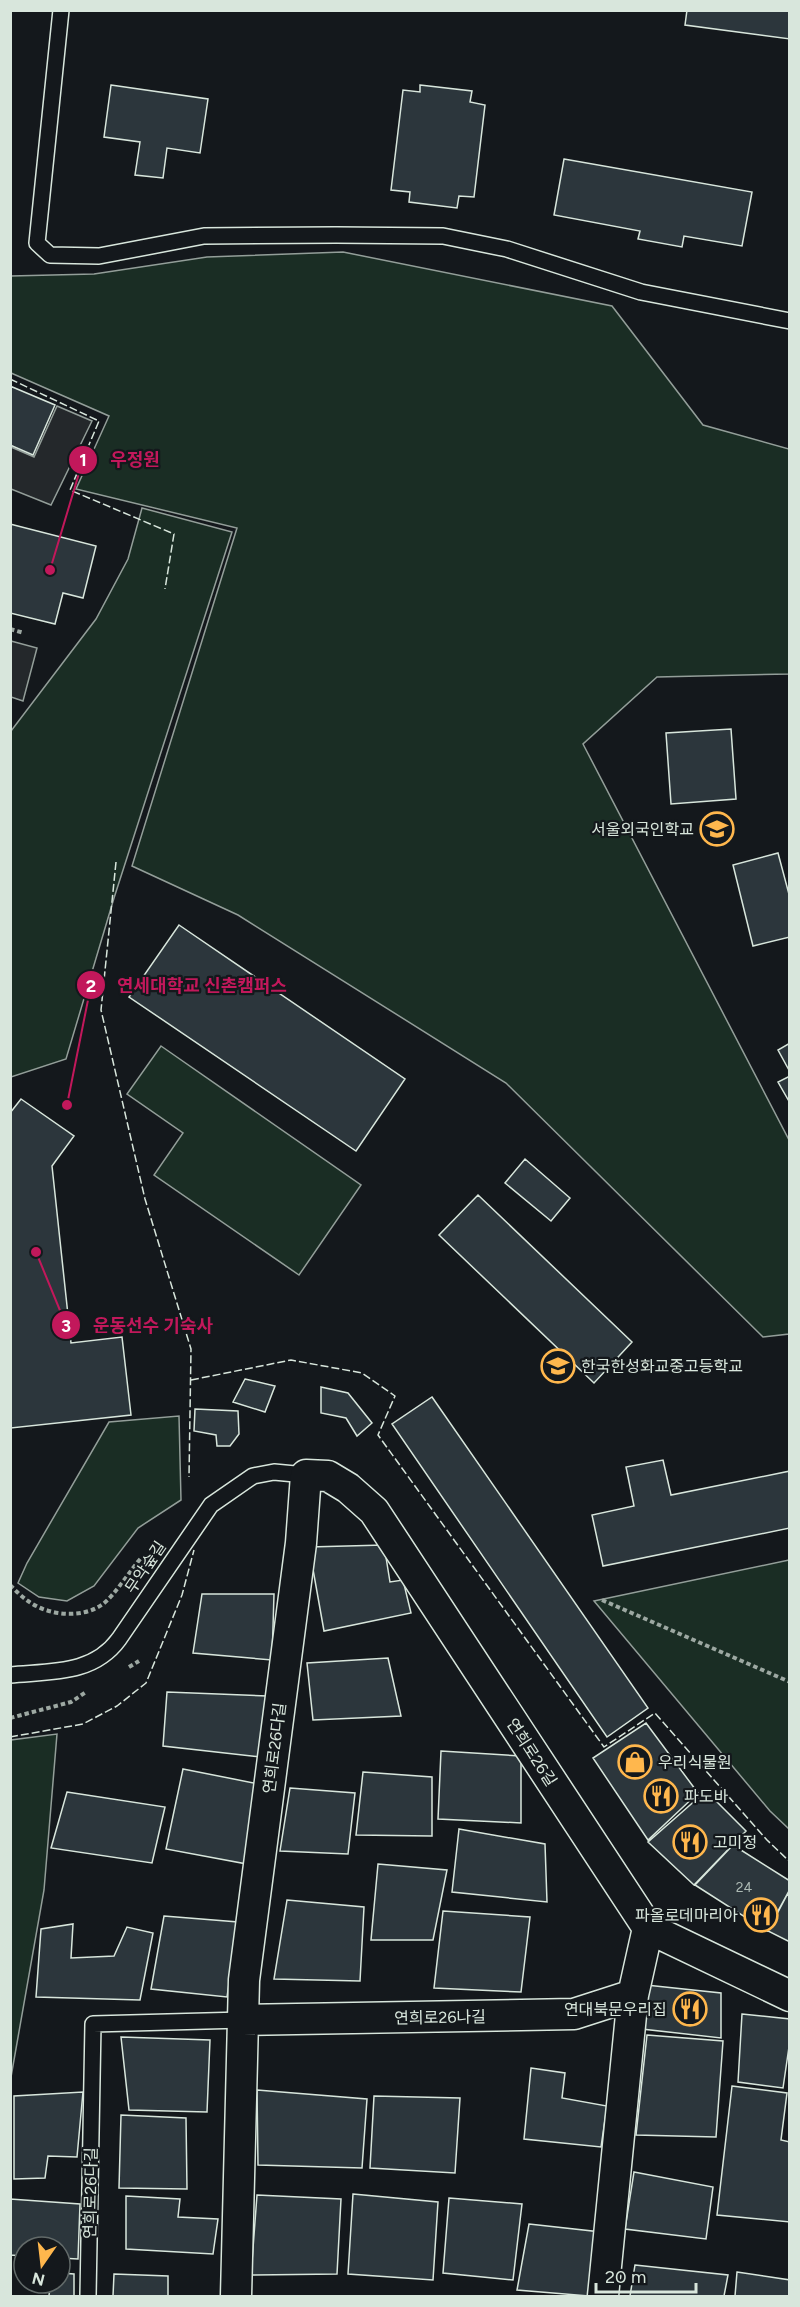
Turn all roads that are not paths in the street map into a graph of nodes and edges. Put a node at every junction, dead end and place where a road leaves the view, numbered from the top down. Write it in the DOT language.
graph roads {
  1 [pos="61,10"];
  2 [pos="789,321"];
  3 [pos="306,1475"];
  4 [pos="10,1675"];
  5 [pos="648,1928"];
  6 [pos="633,1995"];
  7 [pos="789,1996"];
  8 [pos="243,2020"];
  9 [pos="88,2296"];
  10 [pos="236,2296"];
  11 [pos="603,2296"];
  1 -- 2 [label="lane"];
  3 -- 4 [label="lane, 무악숲길"];
  3 -- 5 [label="street, 연희로26길"];
  3 -- 8 [label="street, 연희로26다길"];
  5 -- 6 [label="street"];
  5 -- 7 [label="street"];
  6 -- 8 [label="street, 연희로26나길"];
  6 -- 11 [label="street"];
  8 -- 9 [label="lane, 연희로26다길"];
  8 -- 10 [label="street, 연희로26다길"];
}
